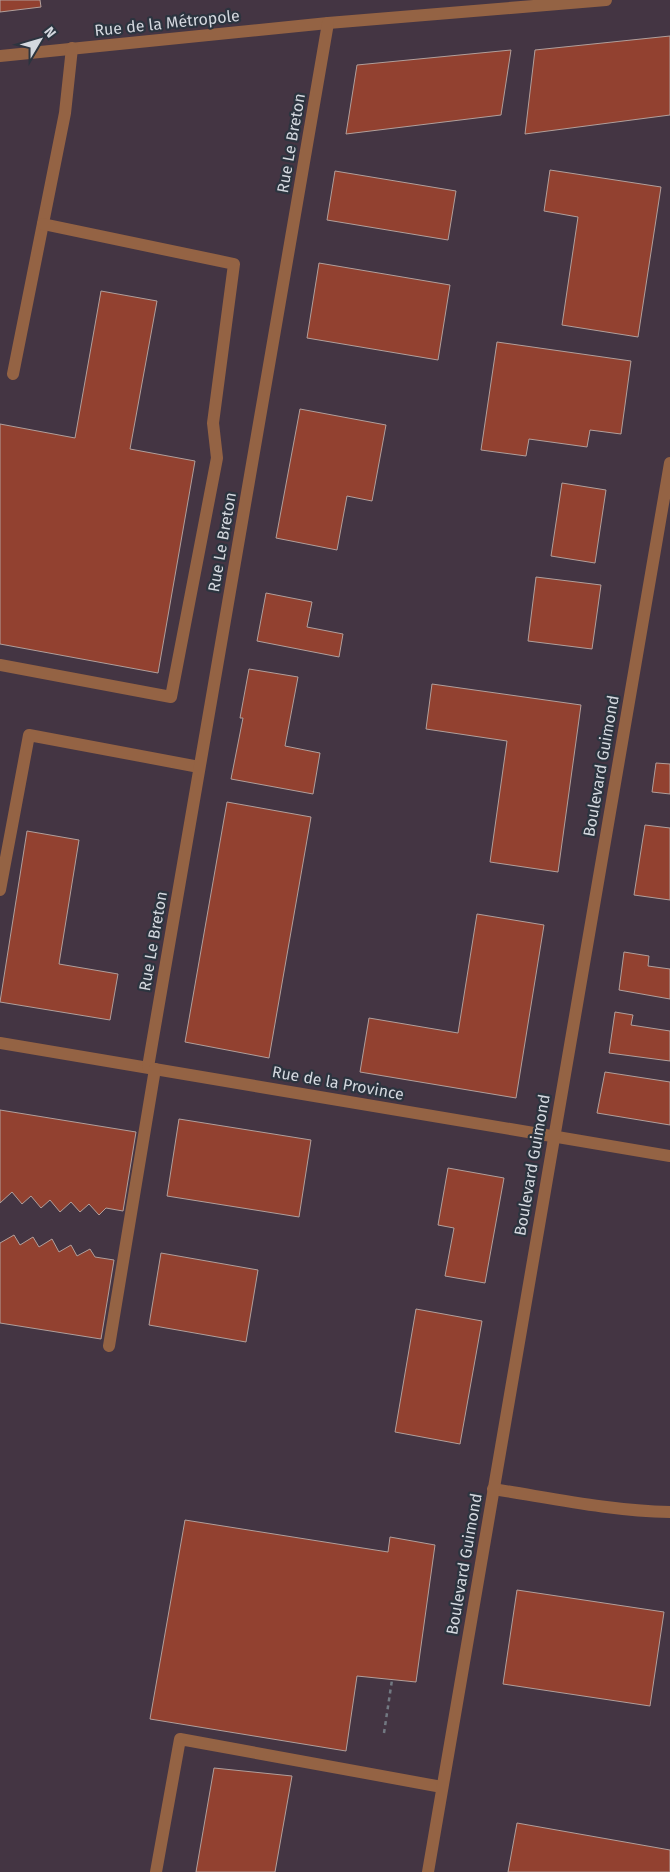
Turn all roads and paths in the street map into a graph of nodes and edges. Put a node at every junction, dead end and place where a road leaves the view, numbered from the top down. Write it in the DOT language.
graph roads {
  1 [pos="606,0"];
  2 [pos="328,23"];
  3 [pos="72,48"];
  4 [pos="0,56"];
  5 [pos="43,224"];
  6 [pos="13,374"];
  7 [pos="670,463"];
  8 [pos="0,664"];
  9 [pos="199,767"];
  10 [pos="0,890"];
  11 [pos="0,1043"];
  12 [pos="151,1068"];
  13 [pos="553,1136"];
  14 [pos="670,1156"];
  15 [pos="109,1346"];
  16 [pos="493,1489"];
  17 [pos="670,1512"];
  18 [pos="392,1680"];
  19 [pos="384,1733"];
  20 [pos="442,1787"];
  21 [pos="156,1872"];
  22 [pos="428,1872"];
  1 -- 2 [label="street, Rue de la Métropole"];
  2 -- 3 [label="street, Rue de la Métropole"];
  2 -- 9 [label="street, Rue Le Breton"];
  3 -- 4 [label="street, Rue de la Métropole"];
  3 -- 5 [label="street"];
  5 -- 6 [label="street"];
  5 -- 8 [label="street"];
  7 -- 13 [label="street, Boulevard Guimond"];
  9 -- 10 [label="street"];
  9 -- 12 [label="street, Rue Le Breton"];
  11 -- 12 [label="street, Rue de la Province"];
  12 -- 13 [label="street, Rue de la Province"];
  12 -- 15 [label="street, Rue Le Breton"];
  13 -- 14 [label="street, Rue de la Province"];
  13 -- 16 [label="street, Boulevard Guimond"];
  16 -- 17 [label="street"];
  16 -- 20 [label="street, Boulevard Guimond"];
  18 -- 19 [label="path"];
  20 -- 21 [label="street"];
  20 -- 22 [label="street, Boulevard Guimond"];
}
